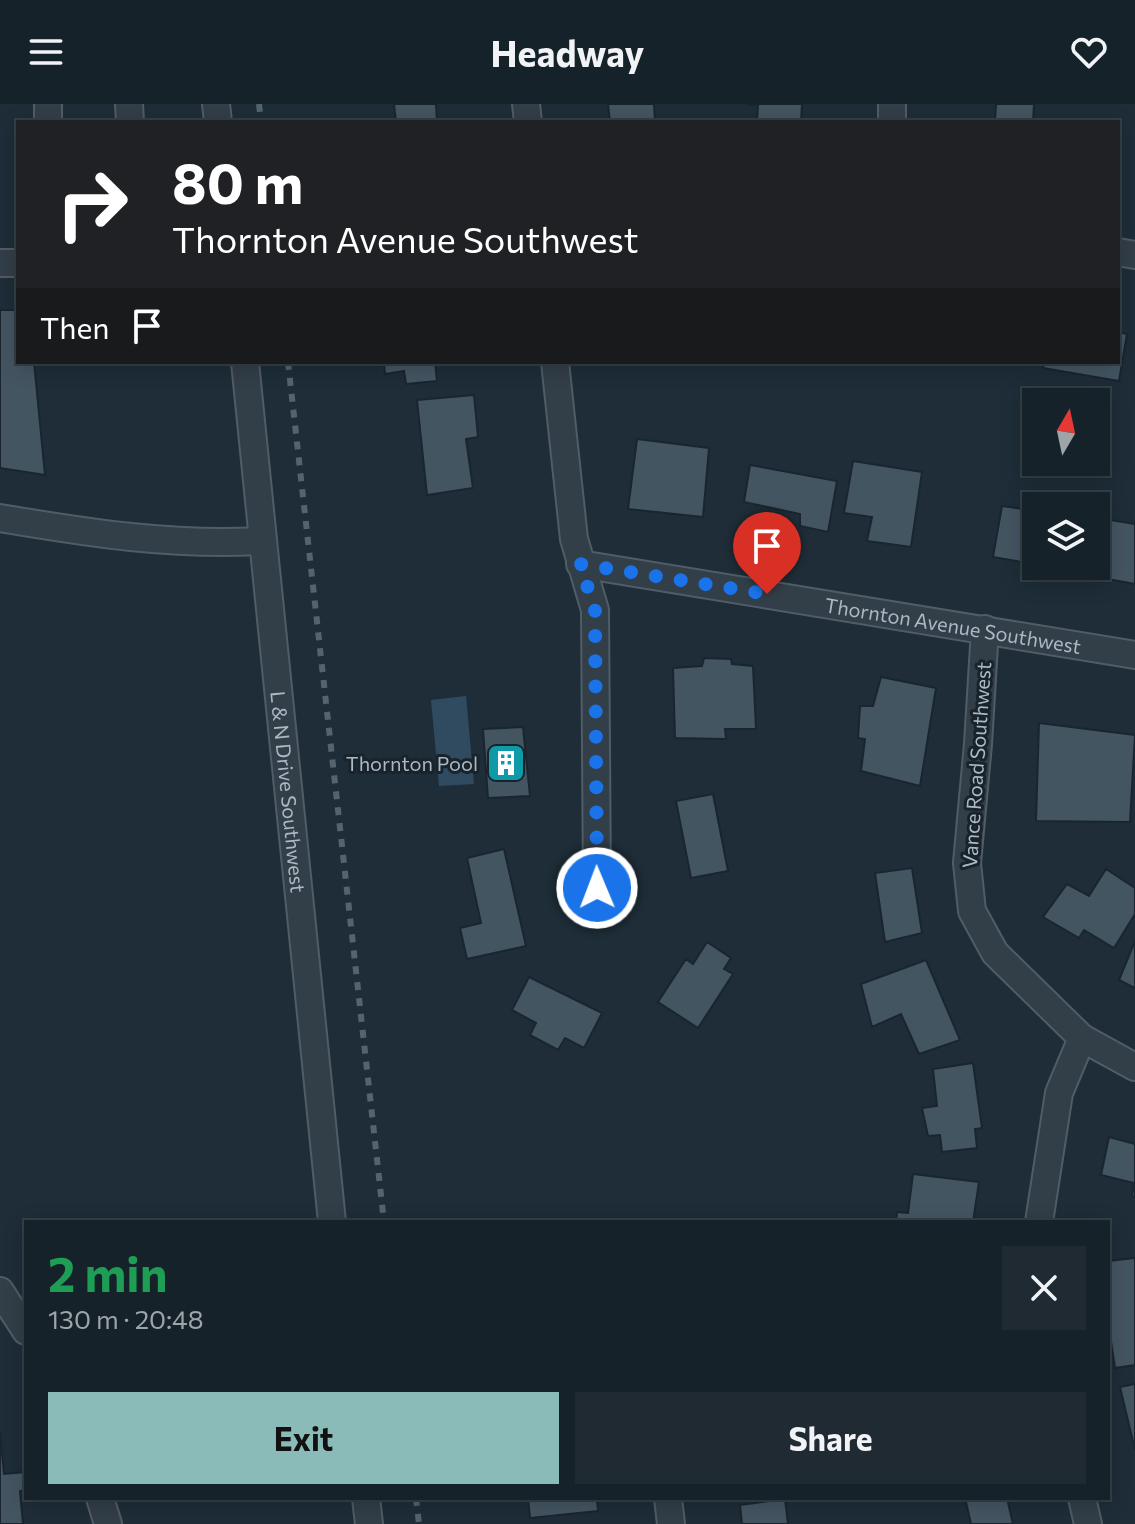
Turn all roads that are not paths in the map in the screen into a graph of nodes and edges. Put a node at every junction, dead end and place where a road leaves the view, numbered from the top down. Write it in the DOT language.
graph roads {
  1 [pos="245,364"];
  2 [pos="555,364"];
  3 [pos="0,518"];
  4 [pos="263,541"];
  5 [pos="580,564"];
  6 [pos="985,629"];
  7 [pos="1135,655"];
  8 [pos="597,888"];
  9 [pos="1082,1038"];
  10 [pos="1135,1067"];
  11 [pos="332,1220"];
  12 [pos="1039,1220"];
  13 [pos="0,1291"];
  14 [pos="24,1328"];
  15 [pos="101,1500"];
  16 [pos="366,1500"];
  17 [pos="668,1500"];
  18 [pos="1082,1500"];
  19 [pos="108,1524"];
  20 [pos="369,1524"];
  21 [pos="671,1524"];
  22 [pos="1088,1524"];
  1 -- 4 [label="street, L & N Drive Southwest"];
  2 -- 5 [label="street"];
  3 -- 4 [label="street"];
  4 -- 11 [label="street, L & N Drive Southwest"];
  5 -- 6 [label="street, Thornton Avenue Southwest"];
  5 -- 8 [label="street"];
  6 -- 7 [label="street, Thornton Avenue Southwest"];
  6 -- 9 [label="street, Vance Road Southwest"];
  9 -- 10 [label="street, Vance Road Southwest"];
  9 -- 12 [label="street"];
  13 -- 14 [label="street"];
  15 -- 19 [label="street"];
  16 -- 20 [label="street"];
  17 -- 21 [label="street"];
  18 -- 22 [label="street"];
}
